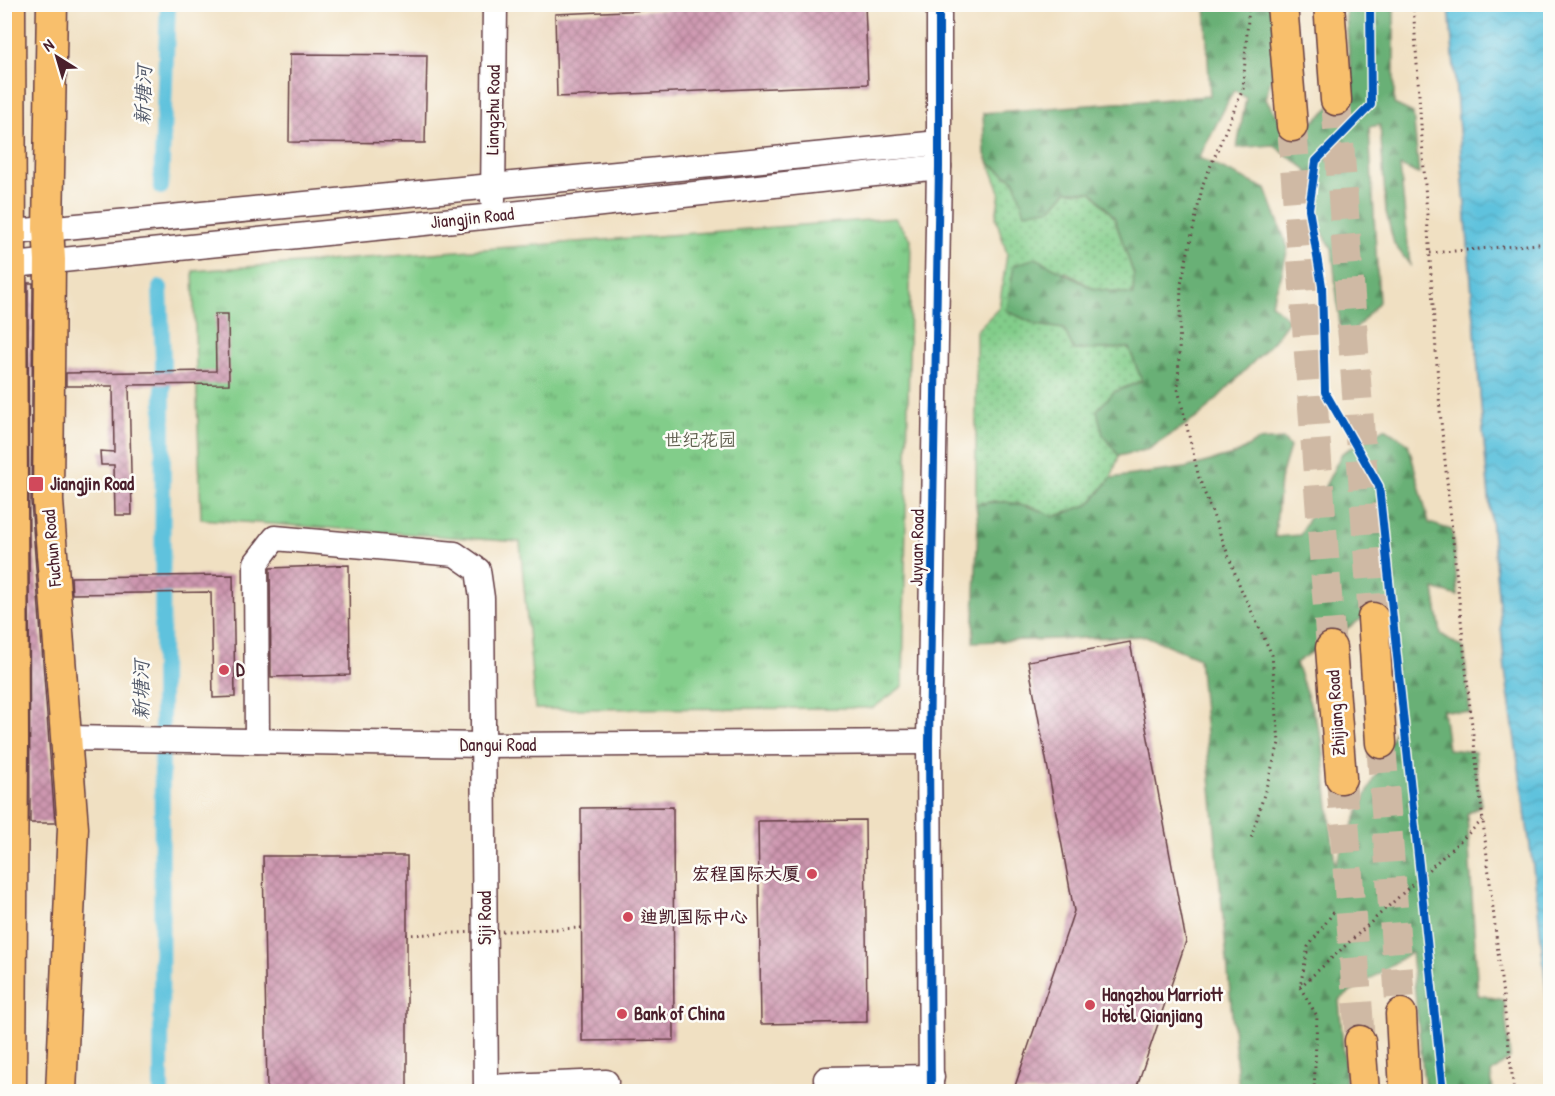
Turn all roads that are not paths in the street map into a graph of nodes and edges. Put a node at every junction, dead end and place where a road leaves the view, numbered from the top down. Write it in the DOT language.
graph roads {
  1 [pos="10,4"];
  2 [pos="52,4"];
  3 [pos="495,4"];
  4 [pos="939,4"];
  5 [pos="1282,4"];
  6 [pos="1329,4"];
  7 [pos="1336,99"];
  8 [pos="1292,126"];
  9 [pos="939,143"];
  10 [pos="939,168"];
  11 [pos="492,185"];
  12 [pos="493,216"];
  13 [pos="48,228"];
  14 [pos="7,233"];
  15 [pos="50,260"];
  16 [pos="8,265"];
  17 [pos="1373,618"];
  18 [pos="1331,648"];
  19 [pos="67,738"];
  20 [pos="9,739"];
  21 [pos="257,741"];
  22 [pos="929,742"];
  23 [pos="1381,743"];
  24 [pos="483,745"];
  25 [pos="1341,778"];
  26 [pos="1401,1014"];
  27 [pos="1360,1041"];
  28 [pos="826,1079"];
  29 [pos="606,1082"];
  30 [pos="931,1084"];
  31 [pos="486,1089"];
  32 [pos="11,1092"];
  33 [pos="61,1092"];
  34 [pos="1364,1092"];
  35 [pos="1405,1092"];
  1 -- 14 [label="main road, Fuchun Road"];
  2 -- 13 [label="main road, Fuchun Road"];
  3 -- 11 [label="street, Liangzhu Road"];
  4 -- 9 [label="street, Juyuan Road"];
  5 -- 8 [label="main road"];
  6 -- 7 [label="main road"];
  9 -- 10 [label="street, Juyuan Road"];
  9 -- 11 [label="street, Jiangjin Road"];
  10 -- 12 [label="street, Jiangjin Road"];
  10 -- 22 [label="street, Juyuan Road"];
  11 -- 12 [label="street, Liangzhu Road"];
  11 -- 13 [label="street, Jiangjin Road"];
  12 -- 15 [label="street, Jiangjin Road"];
  13 -- 14 [label="street, Jiangjin Road"];
  13 -- 15 [label="main road, Fuchun Road"];
  14 -- 16 [label="main road, Fuchun Road"];
  15 -- 16 [label="street, Jiangjin Road"];
  15 -- 19 [label="main road, Fuchun Road"];
  16 -- 20 [label="main road, Fuchun Road"];
  17 -- 23 [label="main road"];
  18 -- 25 [label="main road, Zhijiang Road"];
  19 -- 21 [label="street, Dangui Road"];
  19 -- 33 [label="main road, Fuchun Road"];
  20 -- 32 [label="main road, Fuchun Road"];
  21 -- 24 [label="street, Dangui Road"];
  21 -- 24 [label="street, Siji Road"];
  22 -- 24 [label="street, Dangui Road"];
  22 -- 30 [label="street, Juyuan Road"];
  24 -- 31 [label="street, Siji Road"];
  26 -- 35 [label="main road"];
  27 -- 34 [label="main road"];
  28 -- 30 [label="street"];
  29 -- 31 [label="street"];
}
